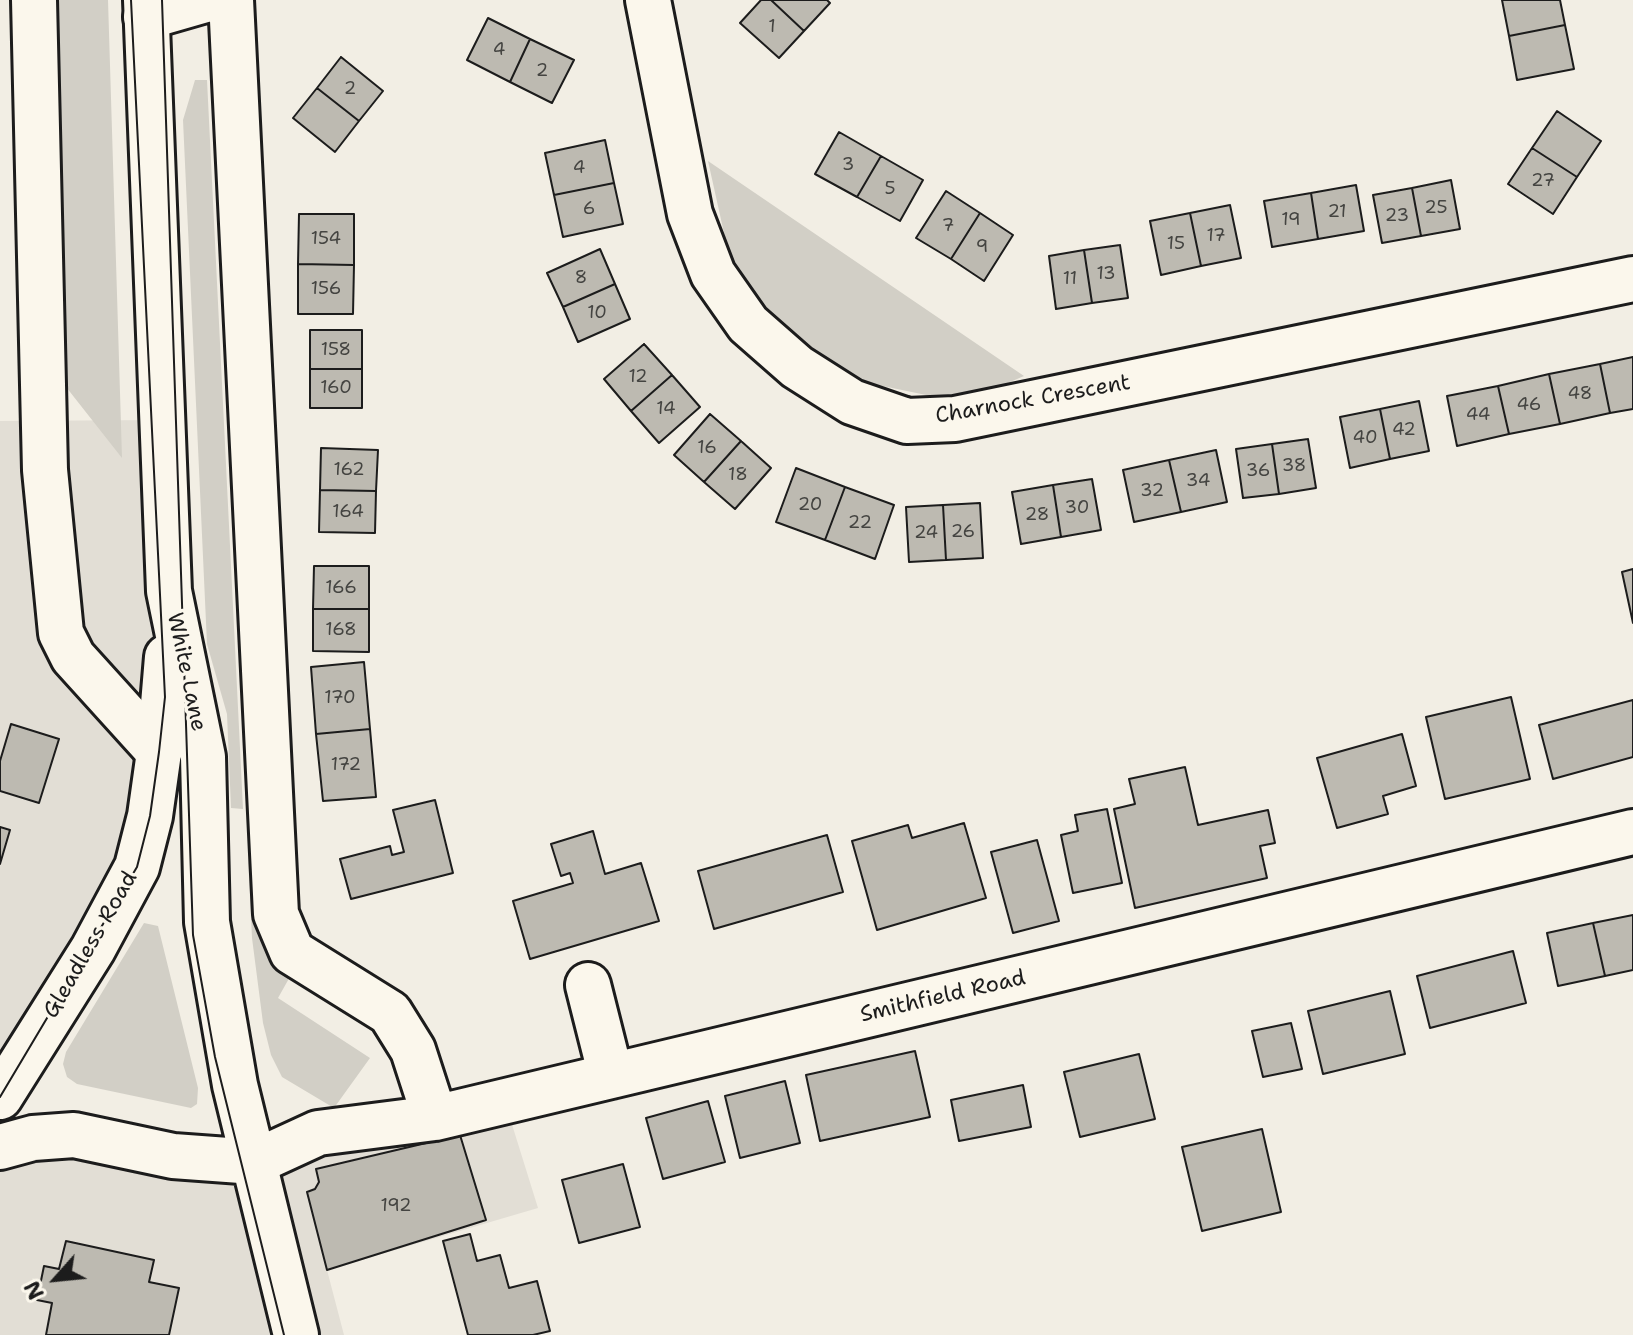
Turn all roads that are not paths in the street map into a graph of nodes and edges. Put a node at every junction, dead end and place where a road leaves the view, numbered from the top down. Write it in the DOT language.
graph roads {
  1 [pos="34,0"];
  2 [pos="205,0"];
  3 [pos="231,0"];
  4 [pos="648,0"];
  5 [pos="146,8"];
  6 [pos="1633,279"];
  7 [pos="169,591"];
  8 [pos="159,752"];
  9 [pos="1633,832"];
  10 [pos="588,985"];
  11 [pos="611,1076"];
  12 [pos="0,1097"];
  13 [pos="435,1118"];
  14 [pos="0,1147"];
  15 [pos="255,1162"];
  16 [pos="296,1335"];
  1 -- 8 [label="street, White Lane"];
  2 -- 5 [label="street"];
  3 -- 13 [label="street"];
  4 -- 6 [label="street, Charnock Crescent"];
  5 -- 7 [label="street, White Lane"];
  7 -- 8 [label="street, Gleadless Road"];
  7 -- 15 [label="street, White Lane"];
  8 -- 12 [label="street, Gleadless Road"];
  9 -- 11 [label="street, Smithfield Road"];
  10 -- 11 [label="street"];
  11 -- 13 [label="street, Smithfield Road"];
  13 -- 15 [label="street, Smithfield Road"];
  14 -- 15 [label="street"];
  15 -- 16 [label="street, White Lane"];
}
